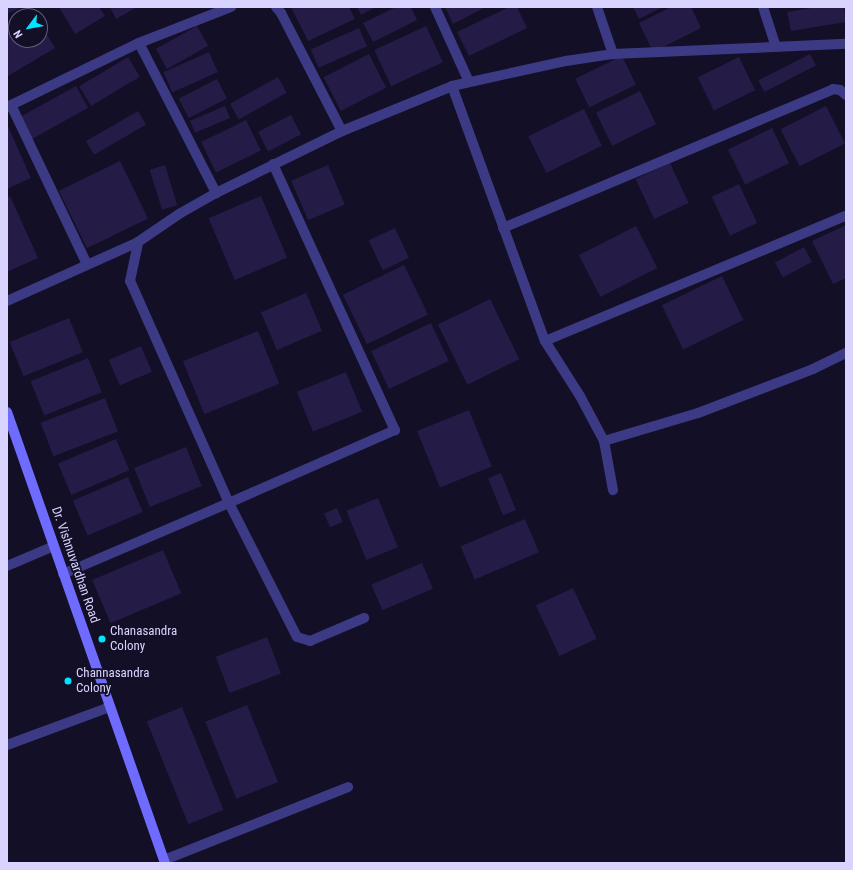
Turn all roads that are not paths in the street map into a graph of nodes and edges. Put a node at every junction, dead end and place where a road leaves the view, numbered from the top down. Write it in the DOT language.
graph roads {
  1 [pos="231,7"];
  2 [pos="276,7"];
  3 [pos="435,7"];
  4 [pos="597,7"];
  5 [pos="763,7"];
  6 [pos="139,43"];
  7 [pos="846,44"];
  8 [pos="776,47"];
  9 [pos="614,54"];
  10 [pos="469,82"];
  11 [pos="452,86"];
  12 [pos="846,94"];
  13 [pos="9,106"];
  14 [pos="342,130"];
  15 [pos="274,164"];
  16 [pos="216,193"];
  17 [pos="846,216"];
  18 [pos="503,228"];
  19 [pos="138,242"];
  20 [pos="87,264"];
  21 [pos="7,301"];
  22 [pos="545,341"];
  23 [pos="846,353"];
  24 [pos="7,412"];
  25 [pos="604,441"];
  26 [pos="613,490"];
  27 [pos="229,503"];
  28 [pos="54,546"];
  29 [pos="7,566"];
  30 [pos="63,574"];
  31 [pos="364,618"];
  32 [pos="110,707"];
  33 [pos="7,746"];
  34 [pos="348,787"];
  35 [pos="162,862"];
  1 -- 6 [label="street"];
  2 -- 14 [label="street"];
  3 -- 10 [label="street"];
  4 -- 9 [label="street"];
  5 -- 8 [label="street"];
  6 -- 13 [label="street"];
  6 -- 16 [label="street"];
  7 -- 8 [label="street"];
  8 -- 9 [label="street"];
  9 -- 10 [label="street"];
  10 -- 11 [label="street"];
  11 -- 14 [label="street"];
  11 -- 18 [label="street"];
  12 -- 18 [label="street"];
  13 -- 20 [label="street"];
  14 -- 15 [label="street"];
  15 -- 16 [label="street"];
  15 -- 27 [label="street"];
  16 -- 19 [label="street"];
  17 -- 22 [label="street"];
  18 -- 22 [label="street"];
  19 -- 20 [label="street"];
  19 -- 27 [label="street"];
  20 -- 21 [label="street"];
  22 -- 25 [label="street"];
  23 -- 25 [label="street"];
  24 -- 28 [label="main road, Dr. Vishnuvardhan Road"];
  25 -- 26 [label="street"];
  27 -- 30 [label="street"];
  27 -- 31 [label="street"];
  28 -- 29 [label="street"];
  28 -- 30 [label="main road, Dr. Vishnuvardhan Road"];
  30 -- 32 [label="main road, Dr. Vishnuvardhan Road"];
  32 -- 33 [label="street"];
  32 -- 35 [label="main road, Dr. Vishnuvardhan Road"];
  34 -- 35 [label="street"];
}
